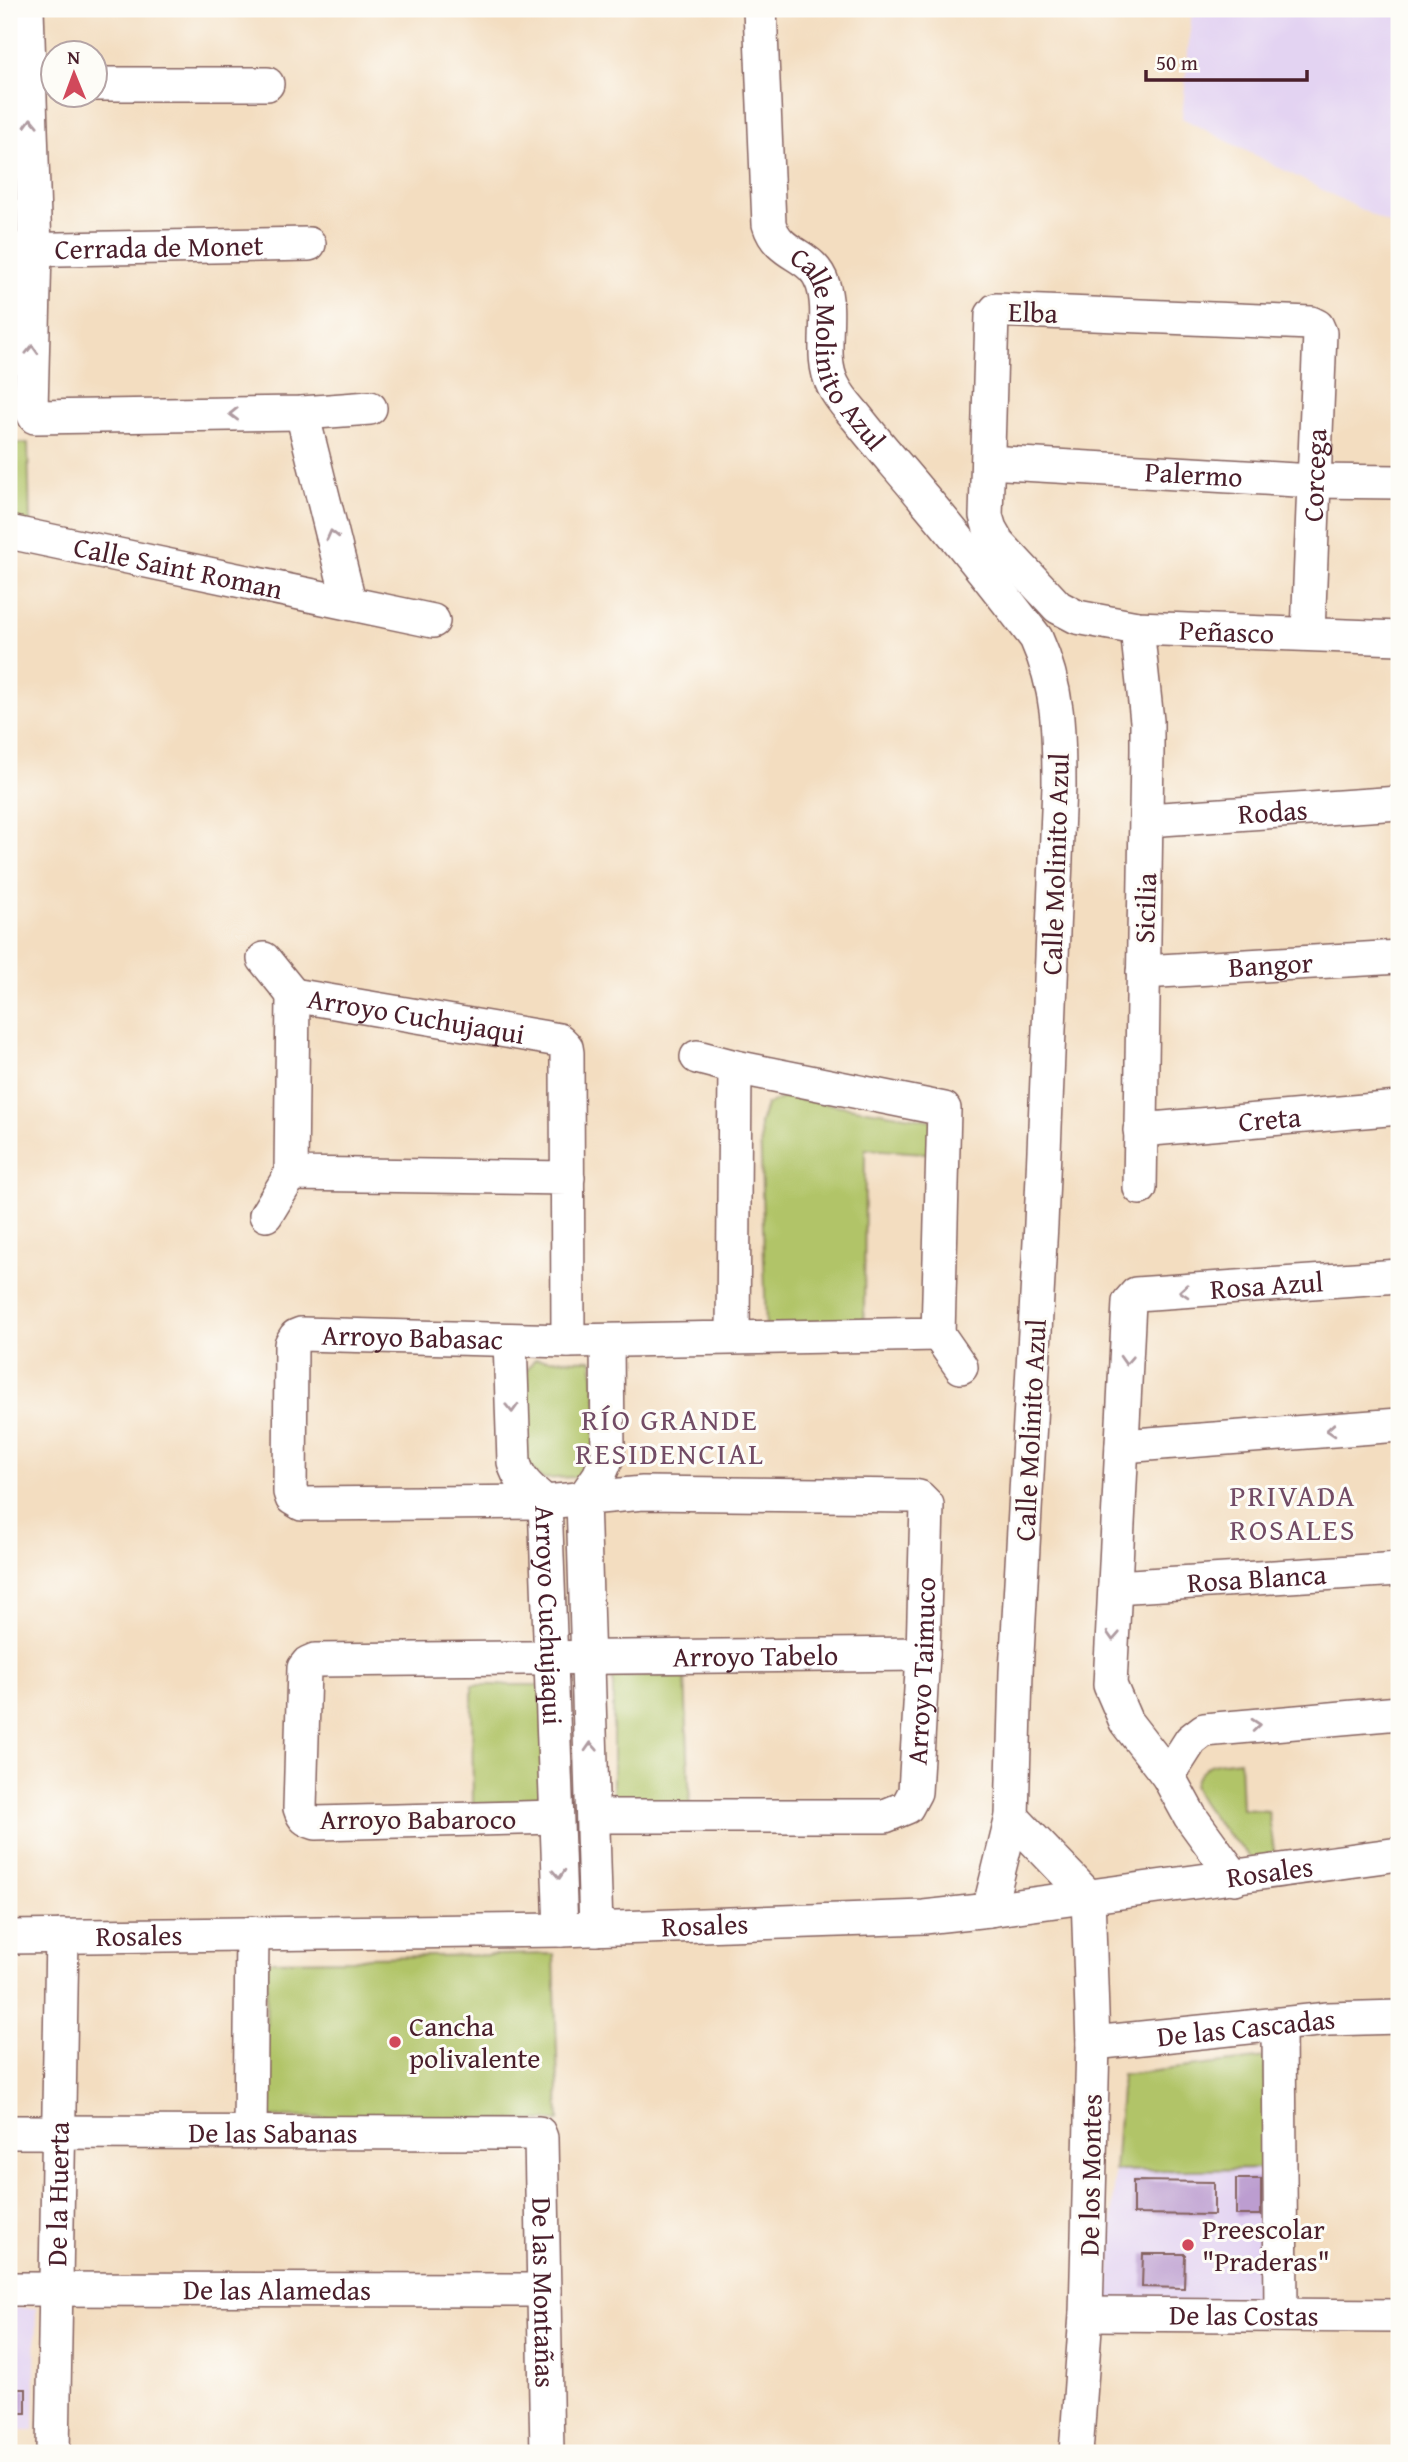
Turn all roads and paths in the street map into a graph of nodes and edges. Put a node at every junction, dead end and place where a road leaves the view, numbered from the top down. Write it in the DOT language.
graph roads {
  1 [pos="27,9"];
  2 [pos="760,9"];
  3 [pos="31,83"];
  4 [pos="108,83"];
  5 [pos="267,84"];
  6 [pos="309,244"];
  7 [pos="22,250"];
  8 [pos="1311,323"];
  9 [pos="370,408"];
  10 [pos="302,413"];
  11 [pos="988,462"];
  12 [pos="1313,481"];
  13 [pos="1399,482"];
  14 [pos="9,532"];
  15 [pos="349,601"];
  16 [pos="1058,607"];
  17 [pos="433,621"];
  18 [pos="1137,628"];
  19 [pos="1308,633"];
  20 [pos="1399,638"];
  21 [pos="1399,803"];
  22 [pos="1147,820"];
  23 [pos="1399,957"];
  24 [pos="264,959"];
  25 [pos="1143,972"];
  26 [pos="293,995"];
  27 [pos="697,1057"];
  28 [pos="735,1067"];
  29 [pos="1399,1108"];
  30 [pos="1140,1130"];
  31 [pos="292,1174"];
  32 [pos="568,1178"];
  33 [pos="1140,1188"];
  34 [pos="266,1215"];
  35 [pos="1399,1276"];
  36 [pos="938,1334"];
  37 [pos="733,1336"];
  38 [pos="510,1340"];
  39 [pos="607,1340"];
  40 [pos="568,1341"];
  41 [pos="961,1367"];
  42 [pos="1399,1425"];
  43 [pos="1122,1446"];
  44 [pos="607,1455"];
  45 [pos="643,1493"];
  46 [pos="583,1499"];
  47 [pos="545,1502"];
  48 [pos="1399,1569"];
  49 [pos="1115,1587"];
  50 [pos="923,1654"];
  51 [pos="587,1659"];
  52 [pos="550,1660"];
  53 [pos="1399,1713"];
  54 [pos="1168,1776"];
  55 [pos="594,1816"];
  56 [pos="556,1817"];
  57 [pos="1012,1817"];
  58 [pos="1399,1854"];
  59 [pos="1235,1878"];
  60 [pos="1088,1896"];
  61 [pos="989,1910"];
  62 [pos="596,1929"];
  63 [pos="561,1930"];
  64 [pos="252,1933"];
  65 [pos="62,1936"];
  66 [pos="9,1937"];
  67 [pos="1399,2017"];
  68 [pos="1279,2025"];
  69 [pos="1093,2043"];
  70 [pos="250,2131"];
  71 [pos="9,2132"];
  72 [pos="537,2132"];
  73 [pos="58,2133"];
  74 [pos="9,2290"];
  75 [pos="55,2290"];
  76 [pos="544,2290"];
  77 [pos="1086,2314"];
  78 [pos="1281,2315"];
  79 [pos="1399,2316"];
  80 [pos="53,2453"];
  81 [pos="547,2453"];
  82 [pos="1076,2453"];
  1 -- 3 [label="street"];
  2 -- 57 [label="street, Calle Molinito Azul"];
  7 -- 3 [label="street, one-way"];
  4 -- 5 [label="street"];
  6 -- 7 [label="street, Cerrada de Monet"];
  10 -- 7 [label="street, one-way"];
  8 -- 11 [label="street, Elba"];
  8 -- 12 [label="street, Corcega"];
  9 -- 10 [label="street"];
  15 -- 10 [label="street, one-way"];
  11 -- 12 [label="street, Palermo"];
  11 -- 16 [label="street, Elba"];
  12 -- 13 [label="street, Palermo"];
  12 -- 19 [label="street, Corcega"];
  14 -- 15 [label="street, Calle Saint Roman"];
  15 -- 17 [label="street, Calle Saint Roman"];
  16 -- 18 [label="street, Peñasco"];
  18 -- 19 [label="street, Peñasco"];
  18 -- 22 [label="street, Sicilia"];
  19 -- 20 [label="street, Peñasco"];
  21 -- 22 [label="street, Rodas"];
  22 -- 25 [label="street, Sicilia"];
  23 -- 25 [label="street, Bangor"];
  24 -- 26 [label="street"];
  25 -- 30 [label="street, Sicilia"];
  26 -- 31 [label="street, Arroyo Cuchujaqui"];
  26 -- 32 [label="street, Arroyo Cuchujaqui"];
  27 -- 28 [label="street"];
  28 -- 36 [label="street"];
  28 -- 37 [label="street"];
  29 -- 30 [label="street, Creta"];
  30 -- 33 [label="street, Sicilia"];
  31 -- 32 [label="street"];
  31 -- 34 [label="street"];
  32 -- 40 [label="street, Arroyo Cuchujaqui"];
  35 -- 43 [label="street, Rosa Azul, one-way"];
  36 -- 37 [label="street, Arroyo Babasac"];
  36 -- 41 [label="street"];
  37 -- 39 [label="street, Arroyo Babasac"];
  38 -- 40 [label="street, Arroyo Babasac"];
  38 -- 47 [label="street, Arroyo Cuchujaqui, one-way"];
  38 -- 47 [label="street, Arroyo Babasac"];
  39 -- 40 [label="street, Arroyo Babasac"];
  39 -- 44 [label="street, Arroyo Cuchujaqui"];
  42 -- 43 [label="street, one-way"];
  43 -- 49 [label="street"];
  44 -- 45 [label="street"];
  44 -- 46 [label="street, Arroyo Cuchujaqui"];
  45 -- 46 [label="street, Arroyo Taimuco"];
  45 -- 50 [label="street, Arroyo Taimuco"];
  46 -- 47 [label="street, Arroyo Taimuco"];
  46 -- 51 [label="street, Arroyo Cuchujaqui"];
  47 -- 52 [label="street, Arroyo Cuchujaqui"];
  48 -- 49 [label="street, Rosa Blanca"];
  49 -- 54 [label="street, one-way"];
  50 -- 51 [label="street, Arroyo Tabelo"];
  50 -- 55 [label="street, Arroyo Taimuco"];
  51 -- 52 [label="street, Arroyo Tabelo"];
  55 -- 51 [label="street, Arroyo Cuchujaqui, one-way"];
  52 -- 56 [label="street, Arroyo Cuchujaqui"];
  52 -- 56 [label="street, Arroyo Babaroco"];
  54 -- 53 [label="street, one-way"];
  54 -- 59 [label="street"];
  55 -- 62 [label="street, Arroyo Cuchujaqui"];
  56 -- 63 [label="street, Arroyo Cuchujaqui, one-way"];
  57 -- 60 [label="street"];
  57 -- 61 [label="street, Calle Molinito Azul"];
  58 -- 59 [label="street, Rosales"];
  59 -- 60 [label="street, Rosales"];
  60 -- 61 [label="street, Rosales"];
  60 -- 69 [label="street, De los Montes"];
  61 -- 62 [label="street, Rosales"];
  62 -- 63 [label="street, Rosales"];
  63 -- 64 [label="street, Rosales"];
  64 -- 65 [label="street, Rosales"];
  64 -- 70 [label="street"];
  65 -- 66 [label="street, Rosales"];
  65 -- 73 [label="street, De la Huerta"];
  67 -- 68 [label="street, De las Cascadas"];
  68 -- 69 [label="street, De las Cascadas"];
  68 -- 78 [label="street"];
  69 -- 77 [label="street, De los Montes"];
  70 -- 72 [label="street, De las Sabanas"];
  70 -- 73 [label="street, De las Sabanas"];
  71 -- 73 [label="street, De las Sabanas"];
  72 -- 76 [label="street, De las Montañas"];
  73 -- 75 [label="street, De la Huerta"];
  74 -- 75 [label="street, De las Alamedas"];
  75 -- 76 [label="street, De las Alamedas"];
  75 -- 80 [label="street, De la Huerta"];
  76 -- 81 [label="street, De las Montañas"];
  77 -- 78 [label="street, De las Costas"];
  77 -- 82 [label="street, De los Montes"];
  78 -- 79 [label="street, De las Costas"];
}
